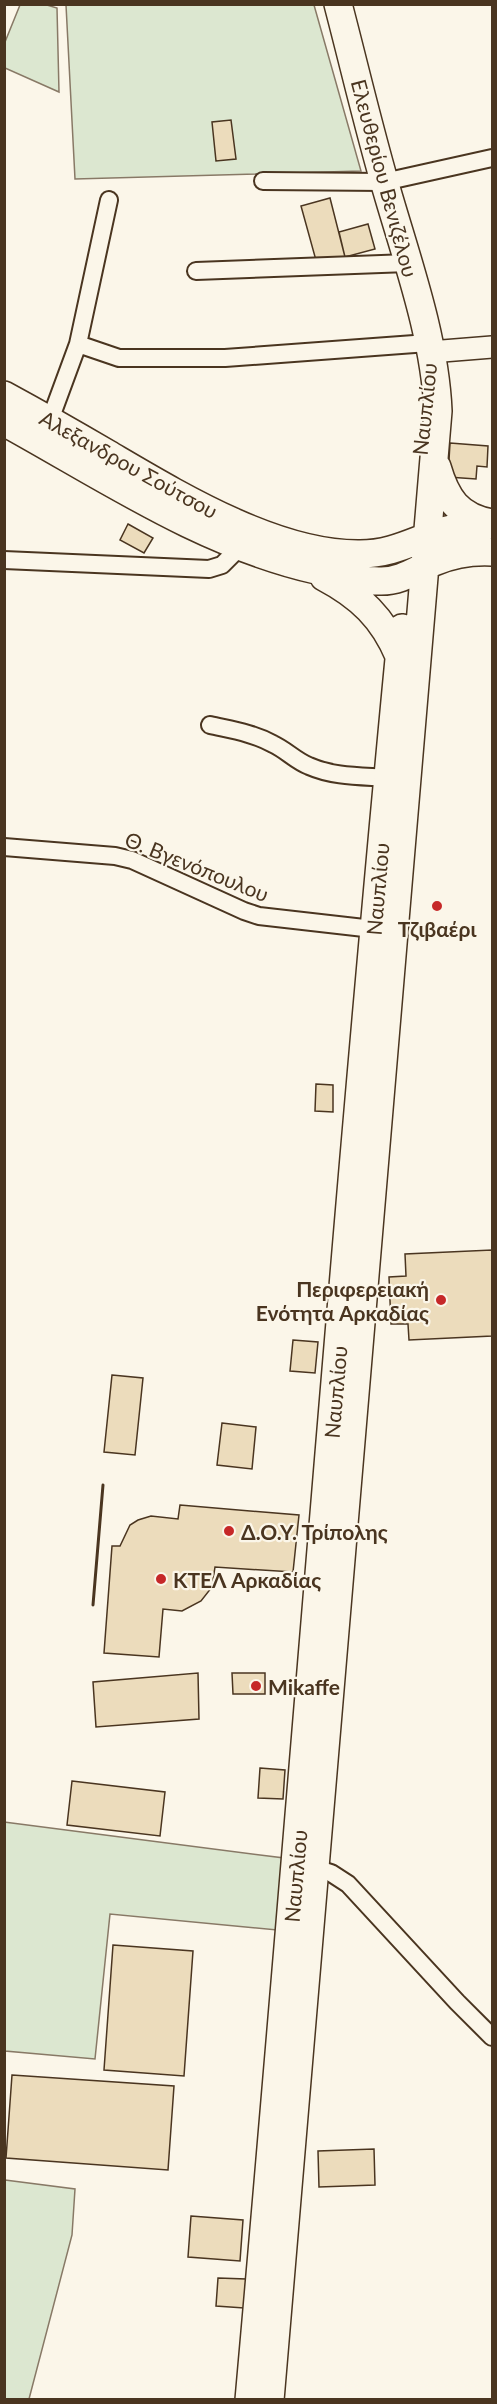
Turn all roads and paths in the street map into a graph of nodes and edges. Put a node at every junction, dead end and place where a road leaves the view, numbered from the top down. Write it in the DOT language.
graph roads {
  1 [pos="338,4"];
  2 [pos="492,158"];
  3 [pos="263,181"];
  4 [pos="384,182"];
  5 [pos="109,200"];
  6 [pos="408,263"];
  7 [pos="196,271"];
  8 [pos="78,344"];
  9 [pos="492,347"];
  10 [pos="429,348"];
  11 [pos="4,395"];
  12 [pos="50,420"];
  13 [pos="4,422"];
  14 [pos="435,460"];
  15 [pos="492,524"];
  16 [pos="240,547"];
  17 [pos="492,552"];
  18 [pos="418,556"];
  19 [pos="4,560"];
  20 [pos="307,568"];
  21 [pos="399,656"];
  22 [pos="210,725"];
  23 [pos="388,778"];
  24 [pos="4,848"];
  25 [pos="373,929"];
  26 [pos="306,1866"];
  27 [pos="492,2037"];
  28 [pos="249,2400"];
  29 [pos="270,2400"];
  1 -- 4 [label="main road, Ελευθερίου Βενιζέλου"];
  2 -- 4 [label="street"];
  3 -- 4 [label="street"];
  4 -- 6 [label="main road, Ελευθερίου Βενιζέλου"];
  5 -- 8 [label="street"];
  6 -- 7 [label="street"];
  6 -- 10 [label="main road, Ελευθερίου Βενιζέλου"];
  8 -- 10 [label="street"];
  8 -- 12 [label="street"];
  9 -- 10 [label="street"];
  10 -- 14 [label="main road, Ναυπλίου"];
  10 -- 18 [label="main road, Ναυπλίου"];
  11 -- 12 [label="main road, Αλεξανδρου Σούτσου"];
  12 -- 18 [label="main road, Αλεξανδρου Σούτσου"];
  13 -- 16 [label="main road, Αλεξανδρου Σούτσου"];
  14 -- 15 [label="main road"];
  14 -- 18 [label="main road, Ναυπλίου"];
  15 -- 18 [label="main road"];
  16 -- 19 [label="street"];
  16 -- 20 [label="main road, Αλεξανδρου Σούτσου"];
  17 -- 18 [label="main road"];
  18 -- 20 [label="main road, Αλεξανδρου Σούτσου"];
  18 -- 21 [label="main road, Ναυπλίου"];
  18 -- 26 [label="main road, Ναυπλίου"];
  20 -- 21 [label="main road"];
  21 -- 23 [label="main road, Ναυπλίου"];
  22 -- 23 [label="street"];
  23 -- 25 [label="main road, Ναυπλίου"];
  24 -- 25 [label="street, Θ. Βγενόπουλου"];
  25 -- 26 [label="main road, Ναυπλίου"];
  26 -- 27 [label="street"];
  26 -- 28 [label="main road, Ναυπλίου"];
  26 -- 29 [label="main road, Ναυπλίου"];
}
